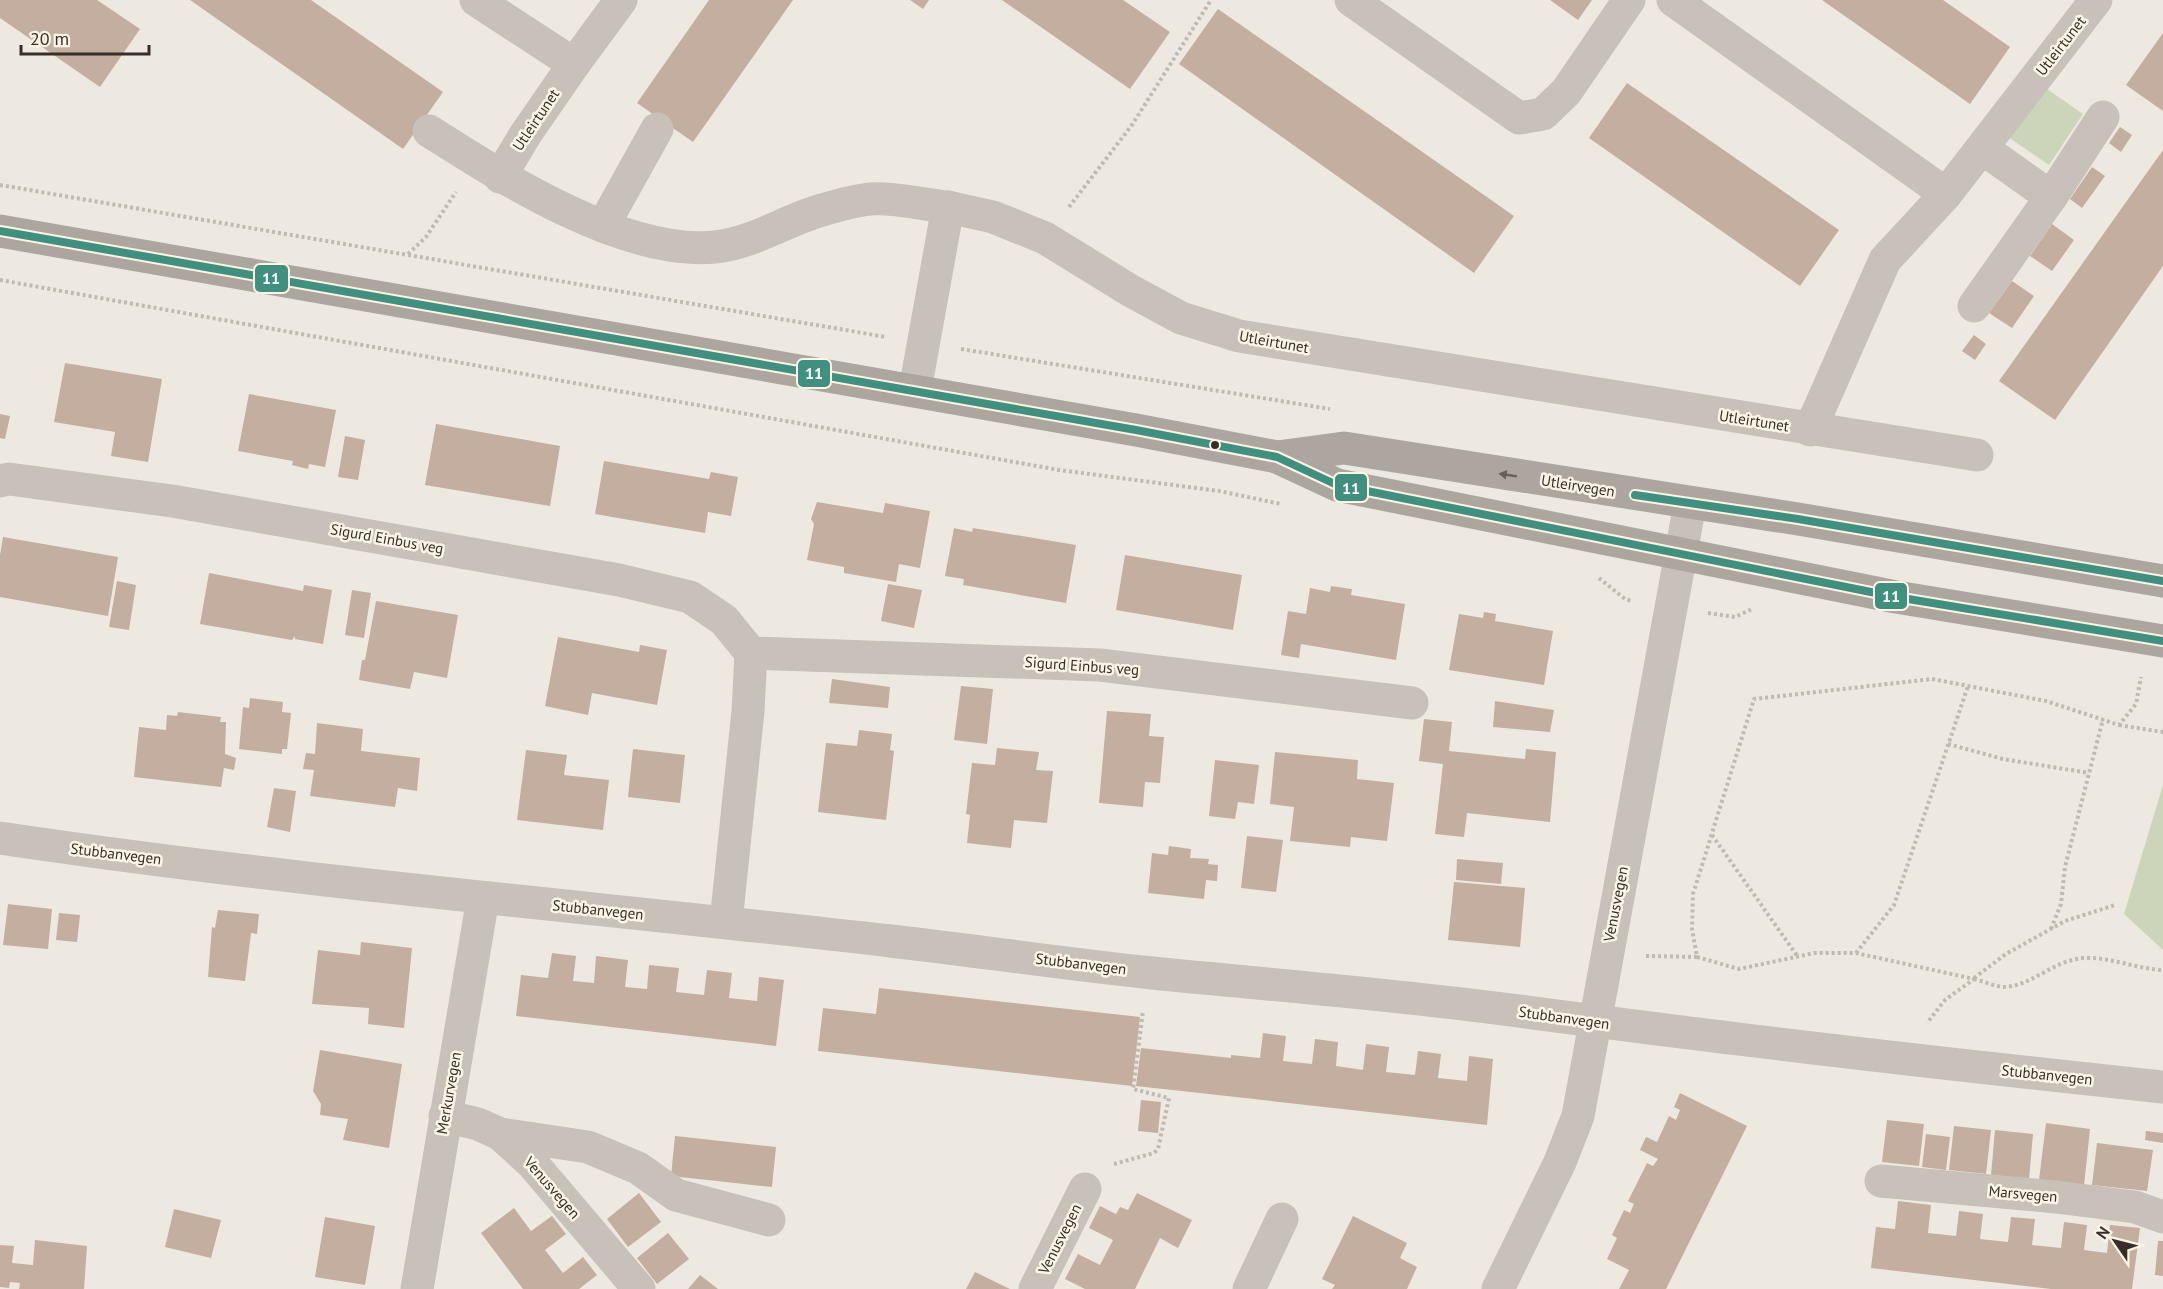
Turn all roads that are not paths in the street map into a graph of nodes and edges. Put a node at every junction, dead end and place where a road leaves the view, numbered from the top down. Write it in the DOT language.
graph roads {
  1 [pos="476,0"];
  2 [pos="621,0"];
  3 [pos="1351,0"];
  4 [pos="1629,0"];
  5 [pos="1673,0"];
  6 [pos="2096,0"];
  7 [pos="574,64"];
  8 [pos="2103,117"];
  9 [pos="657,129"];
  10 [pos="429,131"];
  11 [pos="1982,148"];
  12 [pos="488,169"];
  13 [pos="1946,194"];
  14 [pos="2051,197"];
  15 [pos="948,207"];
  16 [pos="603,226"];
  17 [pos="0,231"];
  18 [pos="1974,306"];
  19 [pos="915,390"];
  20 [pos="1810,430"];
  21 [pos="1977,454"];
  22 [pos="1277,457"];
  23 [pos="0,481"];
  24 [pos="1690,504"];
  25 [pos="1683,555"];
  26 [pos="2163,581"];
  27 [pos="2163,641"];
  28 [pos="751,653"];
  29 [pos="1412,703"];
  30 [pos="0,838"];
  31 [pos="483,898"];
  32 [pos="726,922"];
  33 [pos="1596,1023"];
  34 [pos="2163,1087"];
  35 [pos="445,1116"];
  36 [pos="500,1134"];
  37 [pos="1881,1181"];
  38 [pos="1085,1189"];
  39 [pos="2163,1217"];
  40 [pos="1282,1219"];
  41 [pos="769,1220"];
  42 [pos="417,1289"];
  43 [pos="639,1289"];
  44 [pos="1035,1289"];
  45 [pos="1249,1289"];
  46 [pos="1498,1289"];
  1 -- 7 [label="street"];
  2 -- 7 [label="street, Utleirtunet"];
  3 -- 4 [label="street"];
  5 -- 13 [label="street"];
  6 -- 11 [label="street, Utleirtunet"];
  7 -- 12 [label="street, Utleirtunet"];
  8 -- 14 [label="street"];
  9 -- 16 [label="street"];
  10 -- 12 [label="street, Utleirtunet"];
  11 -- 13 [label="street, Utleirtunet"];
  11 -- 14 [label="street"];
  12 -- 16 [label="street, Utleirtunet"];
  13 -- 20 [label="street, Utleirtunet"];
  14 -- 18 [label="street"];
  15 -- 16 [label="street, Utleirtunet"];
  15 -- 19 [label="street"];
  15 -- 20 [label="street, Utleirtunet"];
  17 -- 19 [label="main road, Utleirvegen"];
  19 -- 22 [label="main road, Utleirvegen"];
  20 -- 21 [label="street, Utleirtunet"];
  24 -- 22 [label="main road, Utleirvegen, one-way"];
  22 -- 25 [label="main road, Utleirvegen"];
  23 -- 28 [label="street, Sigurd Einbus veg"];
  24 -- 25 [label="street, Venusvegen"];
  24 -- 26 [label="main road, Utleirvegen"];
  25 -- 27 [label="main road, Utleirvegen"];
  25 -- 33 [label="street, Venusvegen"];
  28 -- 29 [label="street, Sigurd Einbus veg"];
  28 -- 32 [label="street"];
  30 -- 31 [label="street, Stubbanvegen"];
  31 -- 32 [label="street, Stubbanvegen"];
  31 -- 35 [label="street, Merkurvegen"];
  32 -- 33 [label="street, Stubbanvegen"];
  33 -- 34 [label="street, Stubbanvegen"];
  33 -- 46 [label="street, Venusvegen"];
  35 -- 36 [label="street, Venusvegen"];
  35 -- 42 [label="street, Merkurvegen"];
  36 -- 41 [label="street"];
  36 -- 43 [label="street, Venusvegen"];
  37 -- 39 [label="street, Marsvegen"];
  38 -- 44 [label="street, Venusvegen"];
  40 -- 45 [label="street"];
}
